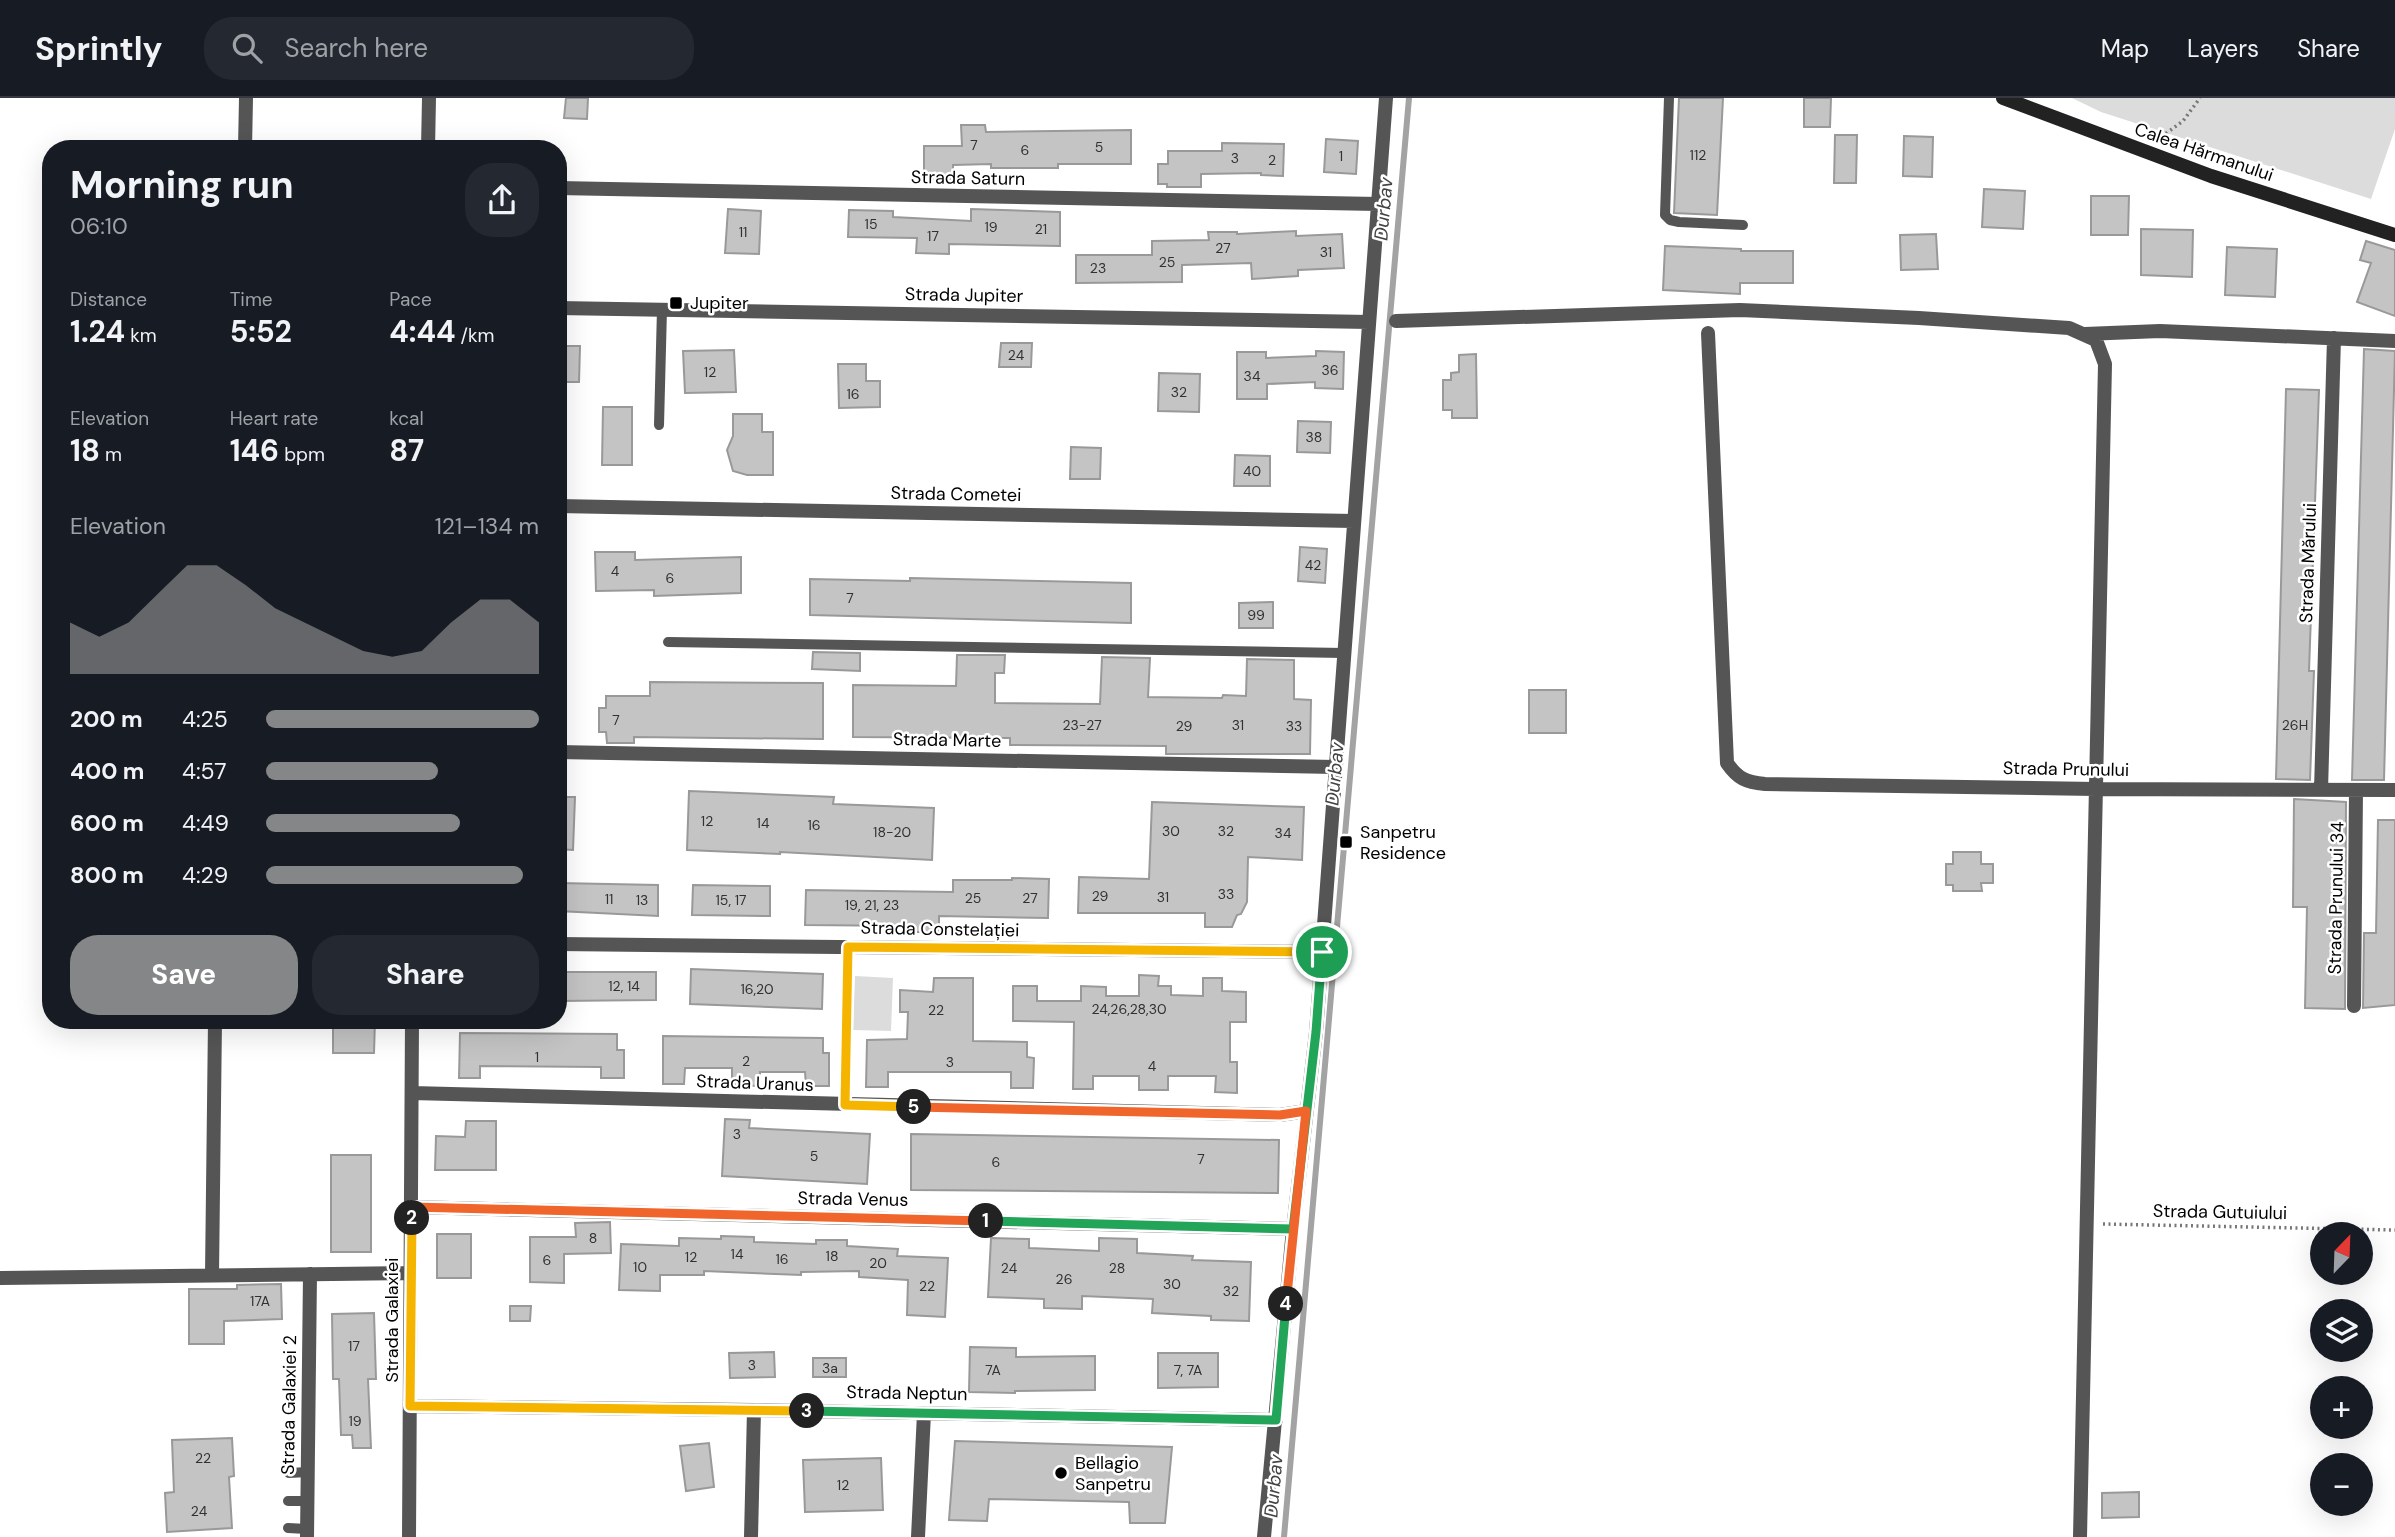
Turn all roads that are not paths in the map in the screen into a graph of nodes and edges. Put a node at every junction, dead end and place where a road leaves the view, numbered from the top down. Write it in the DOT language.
graph roads {
  1 [pos="246,98"];
  2 [pos="429,98"];
  3 [pos="1385,98"];
  4 [pos="1669,98"];
  5 [pos="2003,98"];
  6 [pos="245,140"];
  7 [pos="428,140"];
  8 [pos="567,188"];
  9 [pos="1378,204"];
  10 [pos="1744,225"];
  11 [pos="2395,236"];
  12 [pos="567,308"];
  13 [pos="662,309"];
  14 [pos="1396,321"];
  15 [pos="1369,323"];
  16 [pos="1708,333"];
  17 [pos="2082,334"];
  18 [pos="2334,338"];
  19 [pos="2395,341"];
  20 [pos="659,425"];
  21 [pos="567,506"];
  22 [pos="1354,521"];
  23 [pos="668,642"];
  24 [pos="1344,653"];
  25 [pos="567,752"];
  26 [pos="1335,767"];
  27 [pos="2096,789"];
  28 [pos="2321,790"];
  29 [pos="2356,790"];
  30 [pos="2395,790"];
  31 [pos="567,944"];
  32 [pos="1322,952"];
  33 [pos="2354,1006"];
  34 [pos="215,1029"];
  35 [pos="412,1029"];
  36 [pos="412,1093"];
  37 [pos="1306,1111"];
  38 [pos="412,1207"];
  39 [pos="1293,1229"];
  40 [pos="411,1273"];
  41 [pos="310,1274"];
  42 [pos="212,1275"];
  43 [pos="0,1278"];
  44 [pos="410,1406"];
  45 [pos="754,1410"];
  46 [pos="924,1412"];
  47 [pos="1276,1420"];
  48 [pos="289,1472"];
  49 [pos="308,1472"];
  50 [pos="288,1501"];
  51 [pos="307,1501"];
  52 [pos="288,1528"];
  53 [pos="307,1533"];
  54 [pos="410,1537"];
  55 [pos="751,1537"];
  56 [pos="918,1537"];
  57 [pos="1264,1537"];
  58 [pos="2080,1537"];
  1 -- 6 [label="street"];
  2 -- 7 [label="street"];
  3 -- 9 [label="street"];
  4 -- 10 [label="lane"];
  5 -- 11 [label="main road, Calea Hărmanului"];
  8 -- 9 [label="street, Strada Saturn"];
  9 -- 15 [label="street"];
  12 -- 13 [label="street, Strada Jupiter"];
  13 -- 15 [label="street, Strada Jupiter"];
  13 -- 20 [label="lane"];
  14 -- 17 [label="street"];
  15 -- 22 [label="street"];
  16 -- 27 [label="street, Strada Prunului"];
  17 -- 18 [label="street"];
  17 -- 27 [label="street"];
  18 -- 19 [label="street"];
  18 -- 28 [label="street, Strada Mărului"];
  21 -- 22 [label="street, Strada Cometei"];
  22 -- 24 [label="street"];
  23 -- 24 [label="lane"];
  24 -- 26 [label="street"];
  25 -- 26 [label="street, Strada Marte"];
  26 -- 32 [label="street"];
  27 -- 28 [label="street, Strada Prunului"];
  27 -- 58 [label="street"];
  28 -- 29 [label="street, Strada Prunului"];
  29 -- 30 [label="street, Strada Prunului"];
  29 -- 33 [label="street, Strada Prunului 34"];
  31 -- 32 [label="street, Strada Constelației"];
  32 -- 37 [label="street"];
  34 -- 42 [label="street"];
  35 -- 36 [label="street, Strada Galaxiei"];
  36 -- 37 [label="street, Strada Uranus"];
  36 -- 38 [label="street, Strada Galaxiei"];
  37 -- 39 [label="street"];
  38 -- 39 [label="street, Strada Venus"];
  38 -- 40 [label="street, Strada Galaxiei"];
  39 -- 47 [label="street"];
  40 -- 41 [label="street"];
  40 -- 44 [label="street, Strada Galaxiei"];
  41 -- 42 [label="street"];
  41 -- 49 [label="street, Strada Galaxiei 2"];
  42 -- 43 [label="street"];
  44 -- 45 [label="street, Strada Neptun"];
  44 -- 54 [label="street, Strada Galaxiei"];
  45 -- 46 [label="street, Strada Neptun"];
  45 -- 55 [label="street"];
  46 -- 47 [label="street, Strada Neptun"];
  46 -- 56 [label="street"];
  47 -- 57 [label="street"];
  48 -- 49 [label="lane"];
  49 -- 51 [label="street, Strada Galaxiei 2"];
  50 -- 51 [label="lane"];
  51 -- 53 [label="street, Strada Galaxiei 2"];
  52 -- 53 [label="lane"];
}
